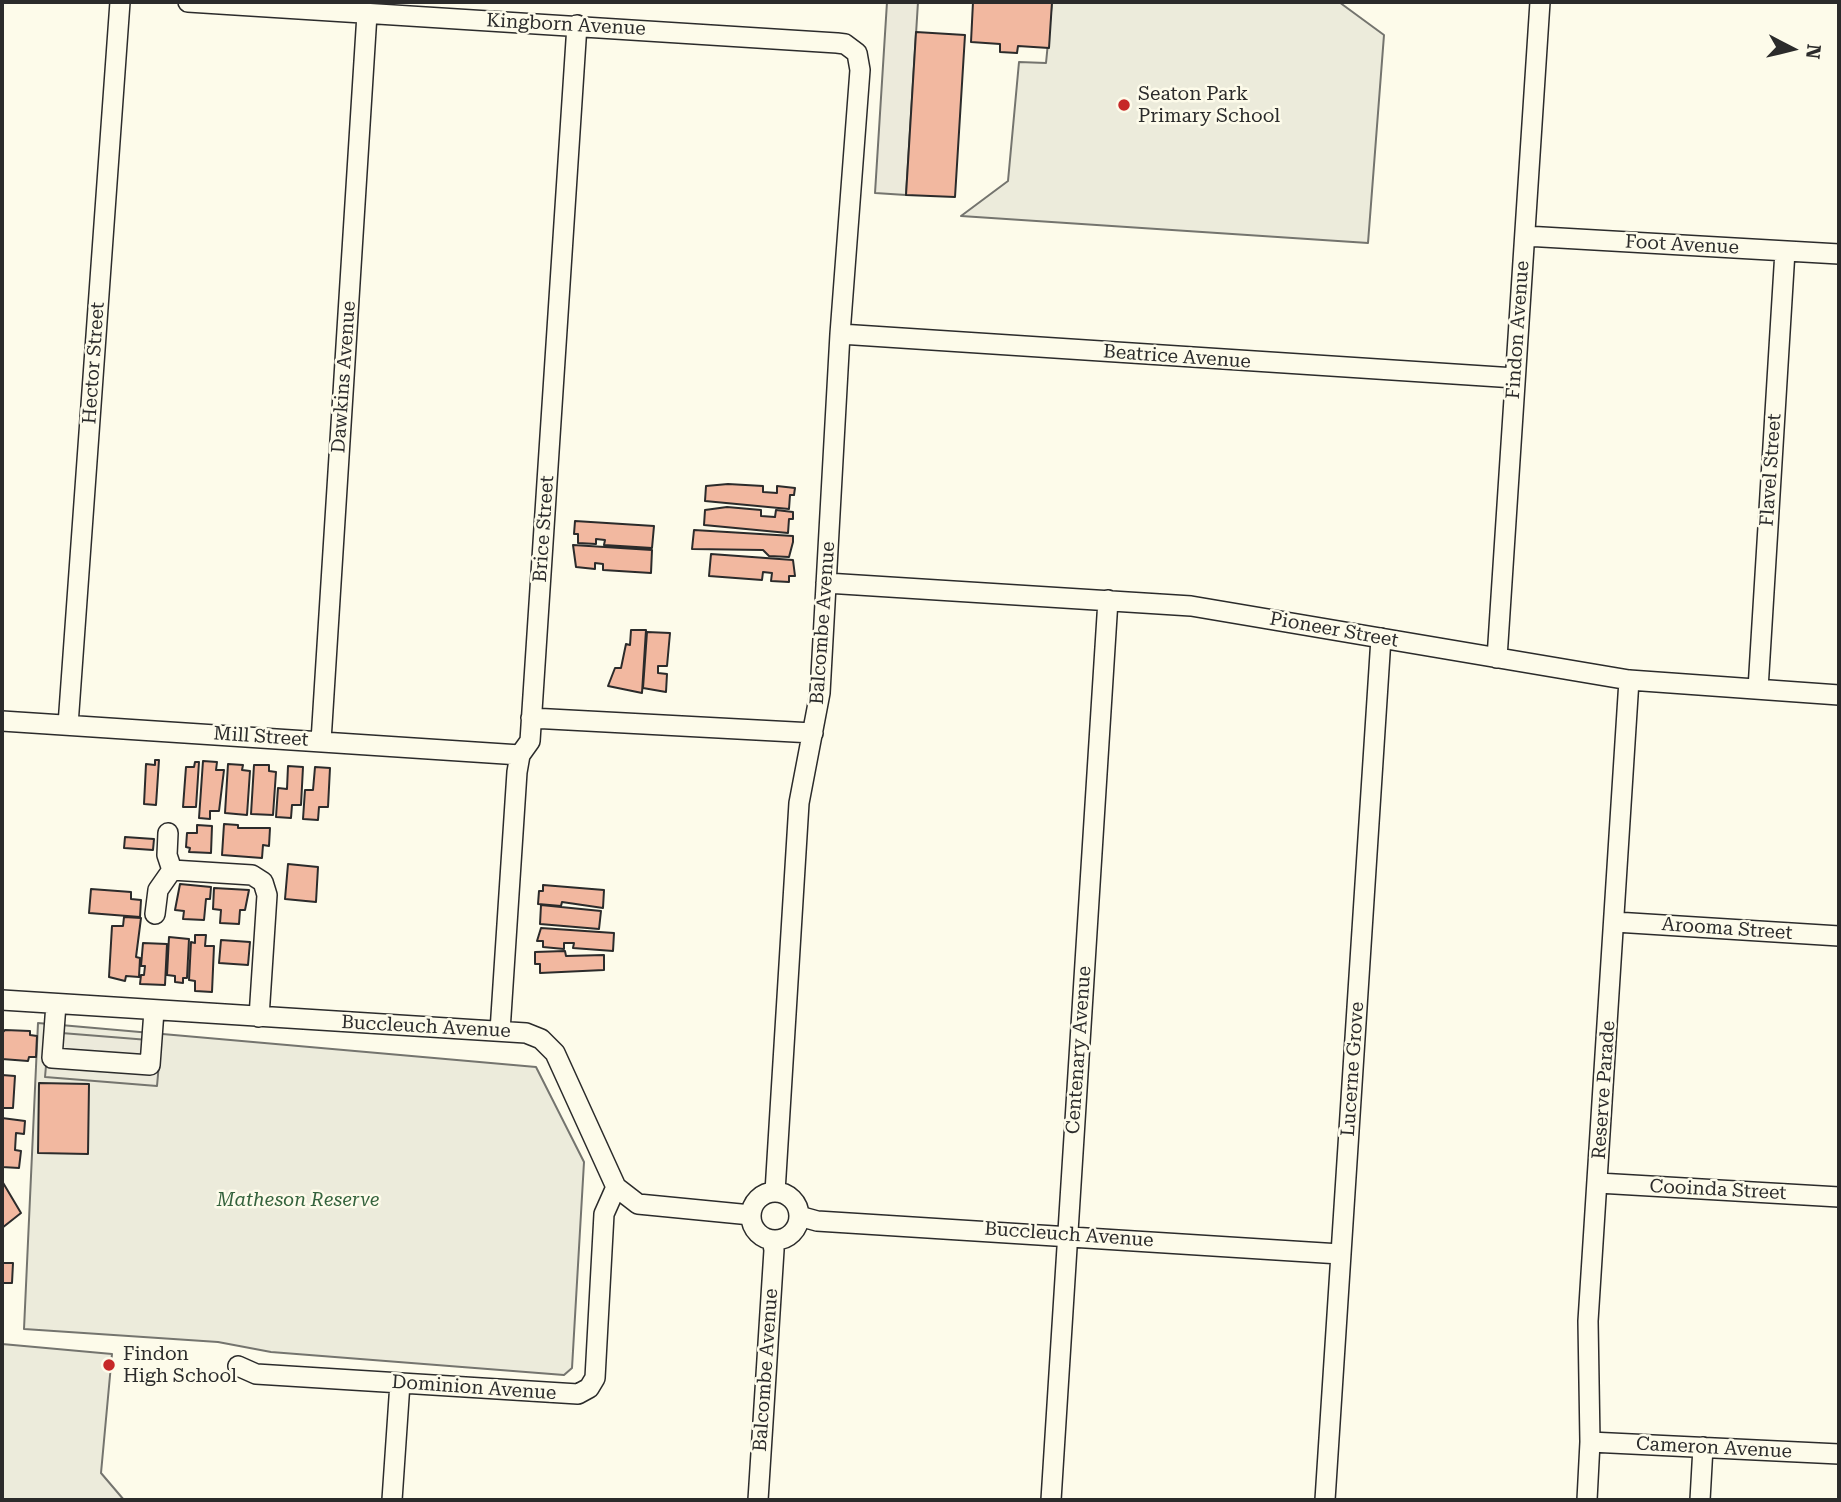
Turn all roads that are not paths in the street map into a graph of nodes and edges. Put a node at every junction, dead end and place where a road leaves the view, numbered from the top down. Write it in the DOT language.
graph roads {
  1 [pos="120,2"];
  2 [pos="188,2"];
  3 [pos="1540,2"];
  4 [pos="283,5"];
  5 [pos="367,13"];
  6 [pos="577,25"];
  7 [pos="857,53"];
  8 [pos="1525,236"];
  9 [pos="1785,251"];
  10 [pos="1839,254"];
  11 [pos="839,334"];
  12 [pos="1515,379"];
  13 [pos="826,583"];
  14 [pos="1108,600"];
  15 [pos="1381,638"];
  16 [pos="1497,658"];
  17 [pos="1629,680"];
  18 [pos="1758,689"];
  19 [pos="1839,695"];
  20 [pos="531,718"];
  21 [pos="2,721"];
  22 [pos="68,725"];
  23 [pos="813,733"];
  24 [pos="321,741"];
  25 [pos="520,755"];
  26 [pos="168,833"];
  27 [pos="172,870"];
  28 [pos="155,914"];
  29 [pos="1615,922"];
  30 [pos="1839,936"];
  31 [pos="2,1000"];
  32 [pos="56,1004"];
  33 [pos="154,1011"];
  34 [pos="259,1017"];
  35 [pos="500,1031"];
  36 [pos="1598,1183"];
  37 [pos="616,1187"];
  38 [pos="775,1192"];
  39 [pos="1839,1197"];
  40 [pos="751,1214"];
  41 [pos="799,1216"];
  42 [pos="1067,1235"];
  43 [pos="772,1240"];
  44 [pos="1340,1254"];
  45 [pos="238,1366"];
  46 [pos="400,1382"];
  47 [pos="1590,1441"];
  48 [pos="1703,1447"];
  49 [pos="1839,1454"];
  50 [pos="392,1500"];
  51 [pos="758,1500"];
  52 [pos="1051,1500"];
  53 [pos="1325,1500"];
  54 [pos="1587,1500"];
  55 [pos="1700,1500"];
  1 -- 22 [label="street, Hector Street"];
  2 -- 4 [label="street, Kingborn Avenue"];
  3 -- 8 [label="street, Findon Avenue"];
  4 -- 5 [label="street, Kingborn Avenue"];
  5 -- 6 [label="street, Kingborn Avenue"];
  5 -- 24 [label="street, Dawkins Avenue"];
  6 -- 7 [label="street, Kingborn Avenue"];
  6 -- 20 [label="street, Brice Street"];
  7 -- 11 [label="street, Balcombe Avenue"];
  8 -- 9 [label="street, Foot Avenue"];
  8 -- 12 [label="street, Findon Avenue"];
  9 -- 10 [label="street, Foot Avenue"];
  9 -- 18 [label="street, Flavel Street"];
  11 -- 12 [label="street, Beatrice Avenue"];
  11 -- 13 [label="street, Balcombe Avenue"];
  12 -- 16 [label="street, Findon Avenue"];
  13 -- 14 [label="street, Pioneer Street"];
  13 -- 23 [label="street, Balcombe Avenue"];
  14 -- 15 [label="street, Pioneer Street"];
  14 -- 42 [label="street, Centenary Avenue"];
  15 -- 16 [label="street, Pioneer Street"];
  15 -- 44 [label="street, Lucerne Grove"];
  16 -- 17 [label="street, Pioneer Street"];
  17 -- 18 [label="street, Pioneer Street"];
  17 -- 29 [label="street, Reserve Parade"];
  18 -- 19 [label="street, Pioneer Street"];
  20 -- 23 [label="street"];
  20 -- 25 [label="street, Brice Street"];
  21 -- 22 [label="street, Mill Street"];
  22 -- 24 [label="street, Mill Street"];
  23 -- 38 [label="street, Balcombe Avenue"];
  24 -- 25 [label="street, Mill Street"];
  25 -- 35 [label="street, Brice Street"];
  26 -- 27 [label="street"];
  27 -- 28 [label="street"];
  27 -- 34 [label="street"];
  29 -- 30 [label="street, Arooma Street"];
  29 -- 36 [label="street, Reserve Parade"];
  31 -- 32 [label="street, Buccleuch Avenue"];
  32 -- 33 [label="street, Buccleuch Avenue"];
  32 -- 33 [label="street"];
  33 -- 34 [label="street, Buccleuch Avenue"];
  34 -- 35 [label="street, Buccleuch Avenue"];
  35 -- 37 [label="street, Buccleuch Avenue"];
  36 -- 39 [label="street, Cooinda Street"];
  36 -- 47 [label="street, Reserve Parade"];
  37 -- 40 [label="street"];
  37 -- 46 [label="street, Dominion Avenue"];
  38 -- 40 [label="street"];
  38 -- 41 [label="street"];
  40 -- 43 [label="street"];
  41 -- 42 [label="street, Buccleuch Avenue"];
  41 -- 43 [label="street"];
  42 -- 44 [label="street, Buccleuch Avenue"];
  42 -- 52 [label="street, Centenary Avenue"];
  43 -- 51 [label="street, Balcombe Avenue"];
  44 -- 53 [label="street, Lucerne Grove"];
  45 -- 46 [label="street, Dominion Avenue"];
  46 -- 50 [label="street"];
  47 -- 48 [label="street, Cameron Avenue"];
  47 -- 54 [label="street, Reserve Parade"];
  48 -- 49 [label="street, Cameron Avenue"];
  48 -- 55 [label="street"];
}
